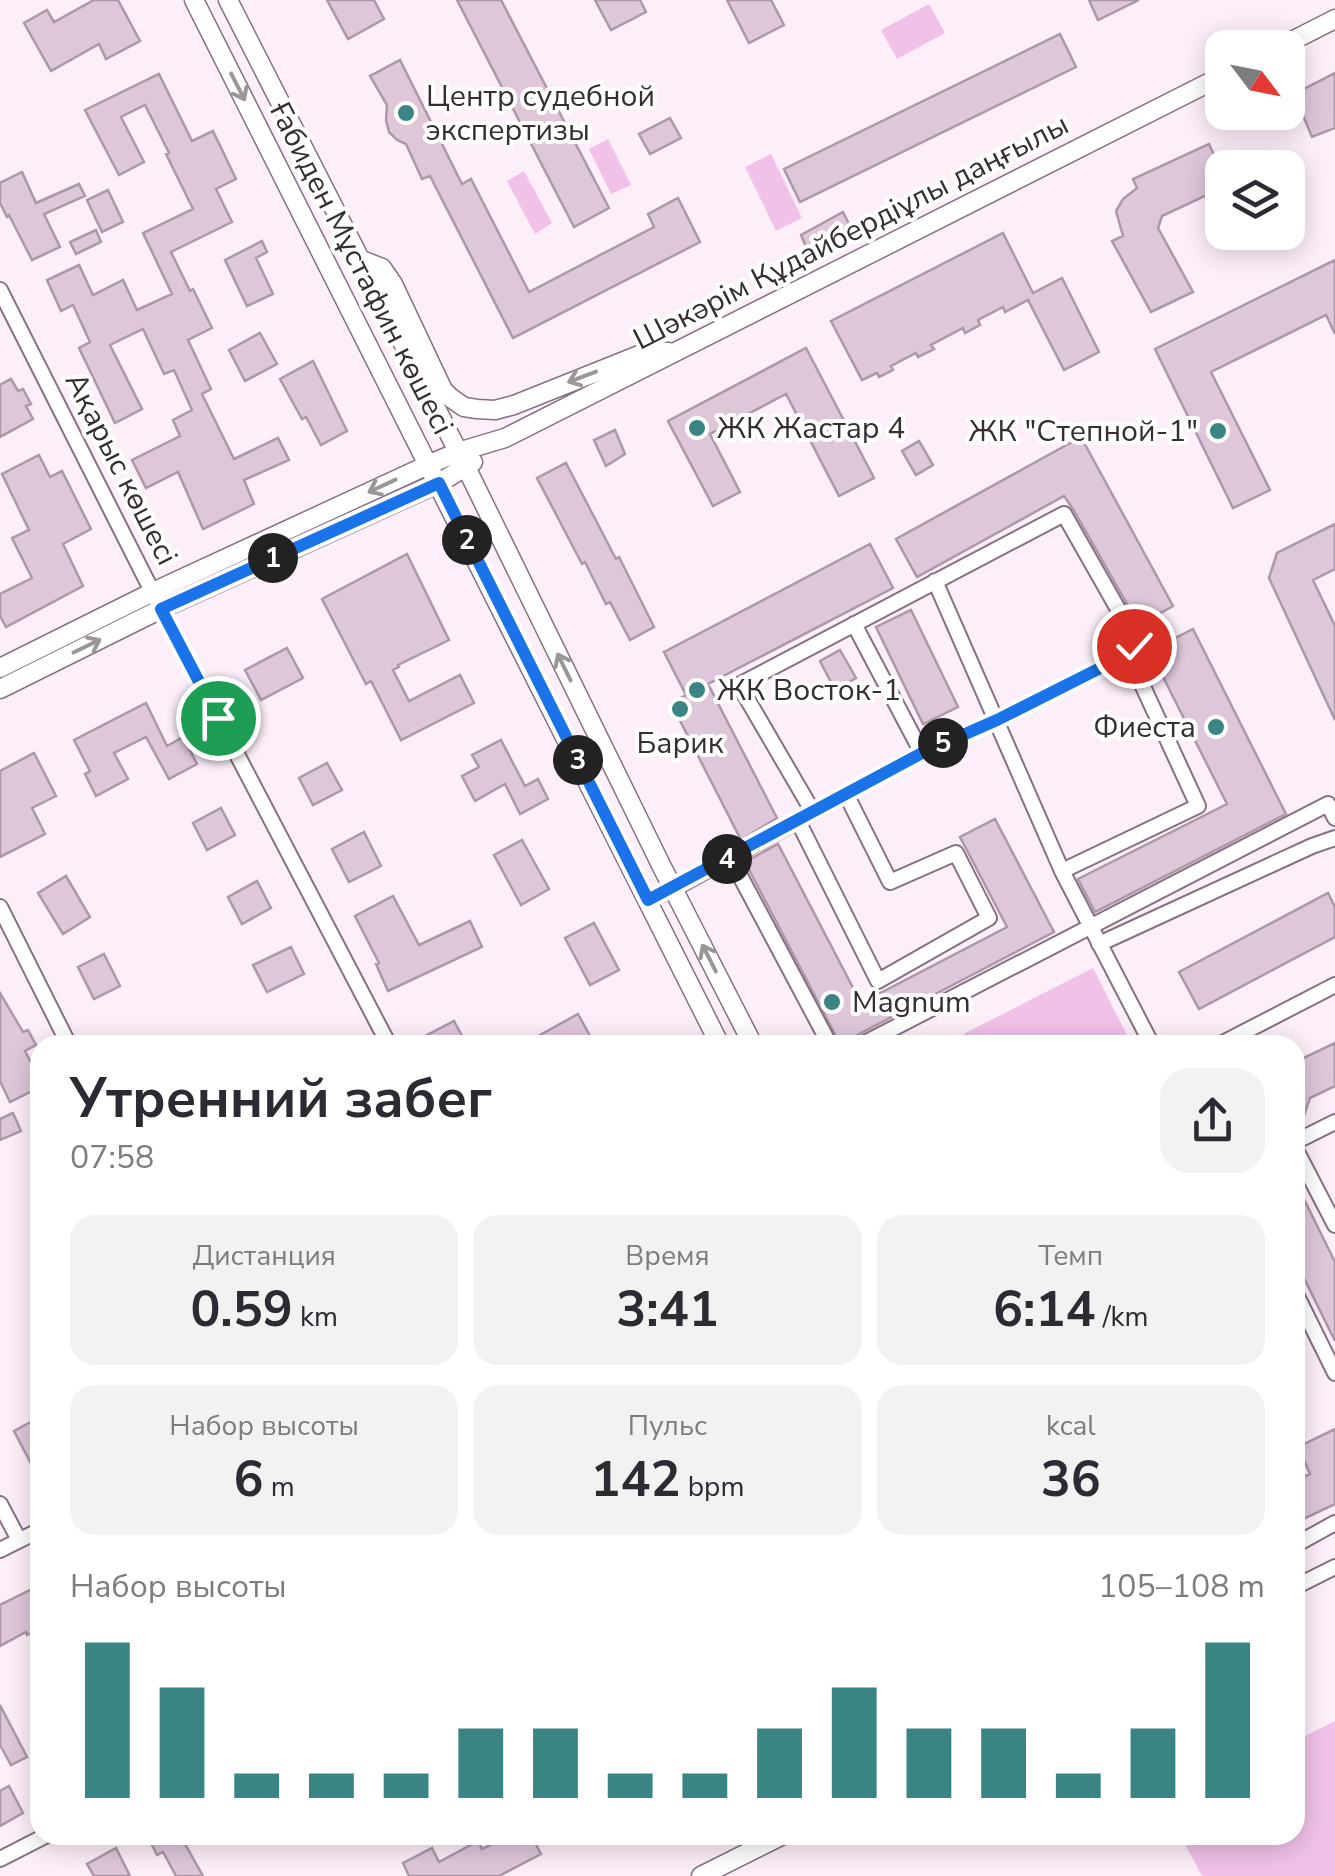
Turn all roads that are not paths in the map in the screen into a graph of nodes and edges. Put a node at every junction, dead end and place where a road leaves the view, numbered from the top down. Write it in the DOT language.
graph roads {
  1 [pos="194,0"];
  2 [pos="228,0"];
  3 [pos="1335,19"];
  4 [pos="1305,34"];
  5 [pos="1205,85"];
  6 [pos="359,259"];
  7 [pos="0,290"];
  8 [pos="674,352"];
  9 [pos="462,460"];
  10 [pos="430,464"];
  11 [pos="439,483"];
  12 [pos="935,581"];
  13 [pos="157,601"];
  14 [pos="854,624"];
  15 [pos="1128,654"];
  16 [pos="0,668"];
  17 [pos="0,689"];
  18 [pos="997,720"];
  19 [pos="922,753"];
  20 [pos="846,794"];
  21 [pos="813,812"];
  22 [pos="1335,818"];
  23 [pos="798,820"];
  24 [pos="1335,838"];
  25 [pos="730,857"];
  26 [pos="1062,870"];
  27 [pos="673,888"];
  28 [pos="648,900"];
  29 [pos="0,907"];
  30 [pos="1091,925"];
  31 [pos="1098,944"];
  32 [pos="1335,985"];
  33 [pos="64,1035"];
  34 [pos="383,1035"];
  35 [pos="715,1035"];
  36 [pos="748,1035"];
  37 [pos="825,1035"];
  38 [pos="881,1035"];
  39 [pos="1147,1035"];
  40 [pos="1238,1035"];
  41 [pos="1335,1122"];
  42 [pos="1305,1139"];
  43 [pos="1305,1165"];
  44 [pos="1335,1225"];
  45 [pos="1305,1315"];
  46 [pos="1335,1373"];
  47 [pos="0,1504"];
  48 [pos="1335,1524"];
  49 [pos="30,1535"];
  50 [pos="19,1540"];
  51 [pos="1305,1540"];
  52 [pos="0,1550"];
  53 [pos="1335,1567"];
  54 [pos="1305,1582"];
  55 [pos="30,1844"];
  56 [pos="762,1845"];
  57 [pos="0,1859"];
  58 [pos="701,1876"];
  1 -- 10 [label="main road, Ғабиден Мұстафин көшесі, one-way"];
  2 -- 6 [label="main road, Ғабиден Мұстафин көшесі"];
  3 -- 4 [label="main road"];
  5 -- 8 [label="main road, Шәкәрім Құдайбердіұлы даңғылы"];
  8 -- 6 [label="main road, one-way"];
  6 -- 9 [label="main road, Ғабиден Мұстафин көшесі"];
  7 -- 13 [label="street, Ақарыс көшесі"];
  8 -- 9 [label="main road, Шәкәрім Құдайбердіұлы даңғылы"];
  9 -- 10 [label="main road, Шәкәрім Құдайбердіұлы даңғылы"];
  9 -- 11 [label="main road, Шәкәрім Құдайбердіұлы даңғылы"];
  27 -- 9 [label="main road, Ғабиден Мұстафин көшесі, one-way"];
  10 -- 11 [label="main road, Ғабиден Мұстафин көшесі"];
  10 -- 13 [label="main road, Шәкәрім Құдайбердіұлы даңғылы, one-way"];
  11 -- 13 [label="main road, Шәкәрім Құдайбердіұлы даңғылы"];
  11 -- 28 [label="main road, Ғабиден Мұстафин көшесі"];
  12 -- 14 [label="street"];
  12 -- 15 [label="street"];
  12 -- 18 [label="street"];
  13 -- 16 [label="main road, Шәкәрім Құдайбердіұлы даңғылы"];
  17 -- 13 [label="main road, Шәкәрім Құдайбердіұлы даңғылы, one-way"];
  13 -- 34 [label="street, Ақарыс көшесі"];
  14 -- 19 [label="street"];
  14 -- 21 [label="street"];
  15 -- 18 [label="street"];
  15 -- 26 [label="street"];
  18 -- 19 [label="street"];
  18 -- 26 [label="street"];
  19 -- 20 [label="street"];
  20 -- 21 [label="street"];
  20 -- 23 [label="street"];
  21 -- 23 [label="street"];
  22 -- 30 [label="street"];
  23 -- 25 [label="street"];
  24 -- 31 [label="street"];
  25 -- 27 [label="street"];
  25 -- 37 [label="street"];
  26 -- 30 [label="street"];
  27 -- 28 [label="street"];
  36 -- 27 [label="main road, Ғабиден Мұстафин көшесі, one-way"];
  28 -- 35 [label="main road, Ғабиден Мұстафин көшесі"];
  29 -- 33 [label="street"];
  30 -- 31 [label="street"];
  30 -- 38 [label="street"];
  31 -- 39 [label="street"];
  32 -- 40 [label="street"];
  41 -- 42 [label="street"];
  43 -- 44 [label="street"];
  45 -- 46 [label="street"];
  47 -- 50 [label="street"];
  48 -- 51 [label="street"];
  49 -- 50 [label="street"];
  50 -- 52 [label="street"];
  53 -- 54 [label="street"];
  55 -- 57 [label="street"];
  56 -- 58 [label="main road"];
}
